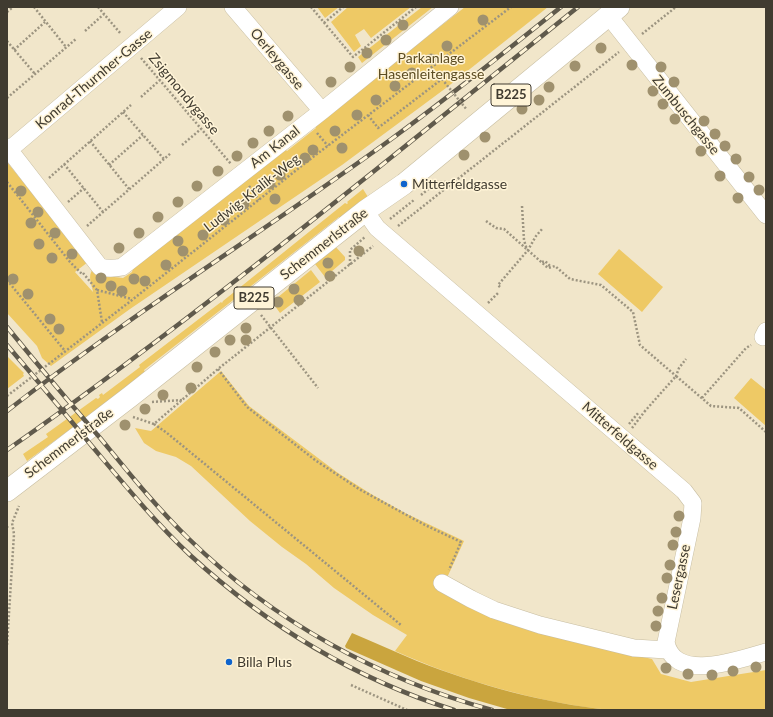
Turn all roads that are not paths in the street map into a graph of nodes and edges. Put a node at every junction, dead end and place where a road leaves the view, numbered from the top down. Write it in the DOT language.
graph roads {
  1 [pos="178,7"];
  2 [pos="233,7"];
  3 [pos="450,7"];
  4 [pos="613,11"];
  5 [pos="322,111"];
  6 [pos="8,149"];
  7 [pos="766,215"];
  8 [pos="378,223"];
  9 [pos="7,491"];
  10 [pos="693,503"];
  11 [pos="442,584"];
  12 [pos="667,650"];
  13 [pos="766,652"];
  1 -- 6 [label="street, Konrad-Thurnher-Gasse"];
  2 -- 5 [label="street, Oerleygasse"];
  3 -- 5 [label="street, Am Kanal"];
  4 -- 7 [label="street, Zumbuschgasse"];
  4 -- 8 [label="main road, Schemmerlstraße / B225"];
  5 -- 6 [label="street, Am Kanal"];
  8 -- 9 [label="main road, Schemmerlstraße / B225"];
  8 -- 10 [label="street, Mitterfeldgasse"];
  10 -- 12 [label="street, Lesergasse"];
  11 -- 12 [label="street"];
  12 -- 13 [label="street"];
}
